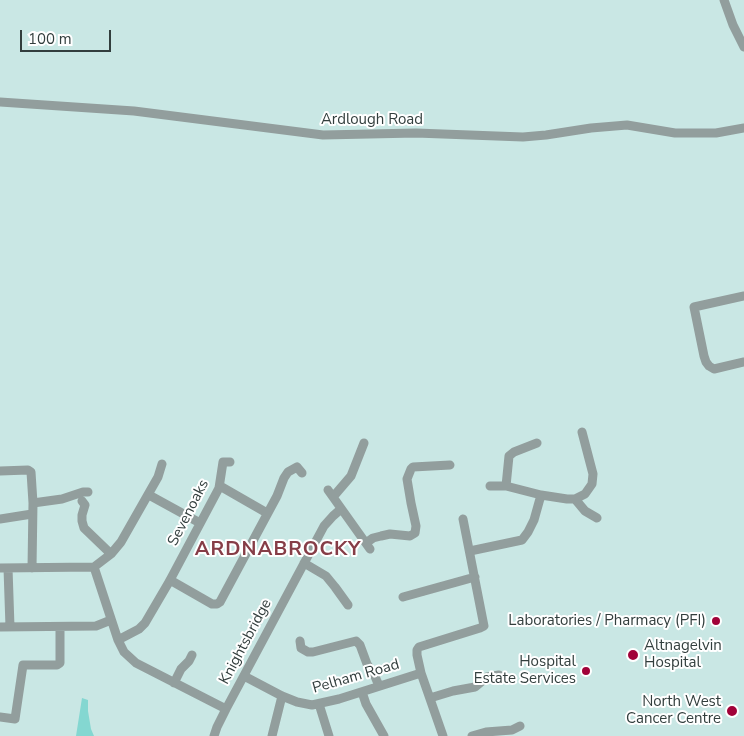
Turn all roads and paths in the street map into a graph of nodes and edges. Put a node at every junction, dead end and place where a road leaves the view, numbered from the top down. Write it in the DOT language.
graph roads {
  1 [pos="724,0"];
  2 [pos="744,47"];
  3 [pos="0,102"];
  4 [pos="744,128"];
  5 [pos="744,296"];
  6 [pos="744,362"];
  7 [pos="582,432"];
  8 [pos="364,441"];
  9 [pos="537,443"];
  10 [pos="230,462"];
  11 [pos="162,464"];
  12 [pos="450,465"];
  13 [pos="0,471"];
  14 [pos="302,473"];
  15 [pos="220,486"];
  16 [pos="490,486"];
  17 [pos="506,486"];
  18 [pos="88,492"];
  19 [pos="149,495"];
  20 [pos="541,495"];
  21 [pos="575,499"];
  22 [pos="82,501"];
  23 [pos="32,503"];
  24 [pos="341,509"];
  25 [pos="268,513"];
  26 [pos="32,514"];
  27 [pos="0,518"];
  28 [pos="597,518"];
  29 [pos="463,519"];
  30 [pos="200,523"];
  31 [pos="470,551"];
  32 [pos="111,554"];
  33 [pos="304,563"];
  34 [pos="94,567"];
  35 [pos="4,568"];
  36 [pos="32,568"];
  37 [pos="475,577"];
  38 [pos="170,580"];
  39 [pos="403,598"];
  40 [pos="344,603"];
  41 [pos="111,620"];
  42 [pos="0,627"];
  43 [pos="10,627"];
  44 [pos="60,627"];
  45 [pos="118,640"];
  46 [pos="300,641"];
  47 [pos="192,655"];
  48 [pos="421,673"];
  49 [pos="499,675"];
  50 [pos="244,676"];
  51 [pos="174,683"];
  52 [pos="379,686"];
  53 [pos="362,692"];
  54 [pos="282,696"];
  55 [pos="430,698"];
  56 [pos="319,704"];
  57 [pos="226,708"];
  58 [pos="0,717"];
  59 [pos="520,726"];
  60 [pos="214,736"];
  61 [pos="272,736"];
  62 [pos="329,736"];
  63 [pos="384,736"];
  64 [pos="443,736"];
  65 [pos="472,736"];
  1 -- 2 [label="street"];
  3 -- 4 [label="street, Ardlough Road"];
  5 -- 6 [label="street"];
  7 -- 21 [label="street"];
  8 -- 24 [label="street"];
  9 -- 17 [label="street"];
  10 -- 15 [label="street, Sevenoaks"];
  11 -- 19 [label="street"];
  12 -- 24 [label="street"];
  13 -- 23 [label="street"];
  14 -- 25 [label="street"];
  15 -- 25 [label="street"];
  15 -- 30 [label="street, Sevenoaks"];
  16 -- 17 [label="street"];
  17 -- 20 [label="street"];
  18 -- 23 [label="street"];
  19 -- 30 [label="street"];
  19 -- 32 [label="street"];
  20 -- 21 [label="street"];
  20 -- 31 [label="street"];
  21 -- 28 [label="street"];
  22 -- 32 [label="street"];
  23 -- 26 [label="street"];
  24 -- 33 [label="street, Knightsbridge"];
  25 -- 38 [label="street"];
  26 -- 27 [label="street"];
  26 -- 36 [label="street"];
  29 -- 31 [label="street, Pelham Road"];
  30 -- 38 [label="street, Sevenoaks"];
  31 -- 37 [label="street, Pelham Road"];
  32 -- 34 [label="street"];
  33 -- 40 [label="street"];
  33 -- 50 [label="street, Knightsbridge"];
  34 -- 36 [label="street"];
  34 -- 41 [label="street"];
  35 -- 36 [label="street"];
  35 -- 43 [label="street"];
  37 -- 39 [label="street"];
  37 -- 48 [label="street, Pelham Road"];
  38 -- 45 [label="street, Sevenoaks"];
  41 -- 44 [label="street"];
  41 -- 45 [label="street"];
  42 -- 43 [label="street"];
  43 -- 44 [label="street"];
  44 -- 58 [label="street"];
  45 -- 51 [label="street"];
  46 -- 52 [label="street"];
  47 -- 51 [label="street"];
  48 -- 52 [label="street, Pelham Road"];
  48 -- 55 [label="street, Pelham Road"];
  49 -- 55 [label="street"];
  50 -- 54 [label="street, Pelham Road"];
  50 -- 57 [label="street, Knightsbridge"];
  51 -- 57 [label="street"];
  52 -- 53 [label="street, Pelham Road"];
  53 -- 56 [label="street, Pelham Road"];
  53 -- 63 [label="street"];
  54 -- 56 [label="street, Pelham Road"];
  54 -- 61 [label="street"];
  55 -- 64 [label="street, Pelham Road"];
  56 -- 62 [label="street"];
  57 -- 60 [label="street, Knightsbridge"];
  59 -- 65 [label="street"];
}
